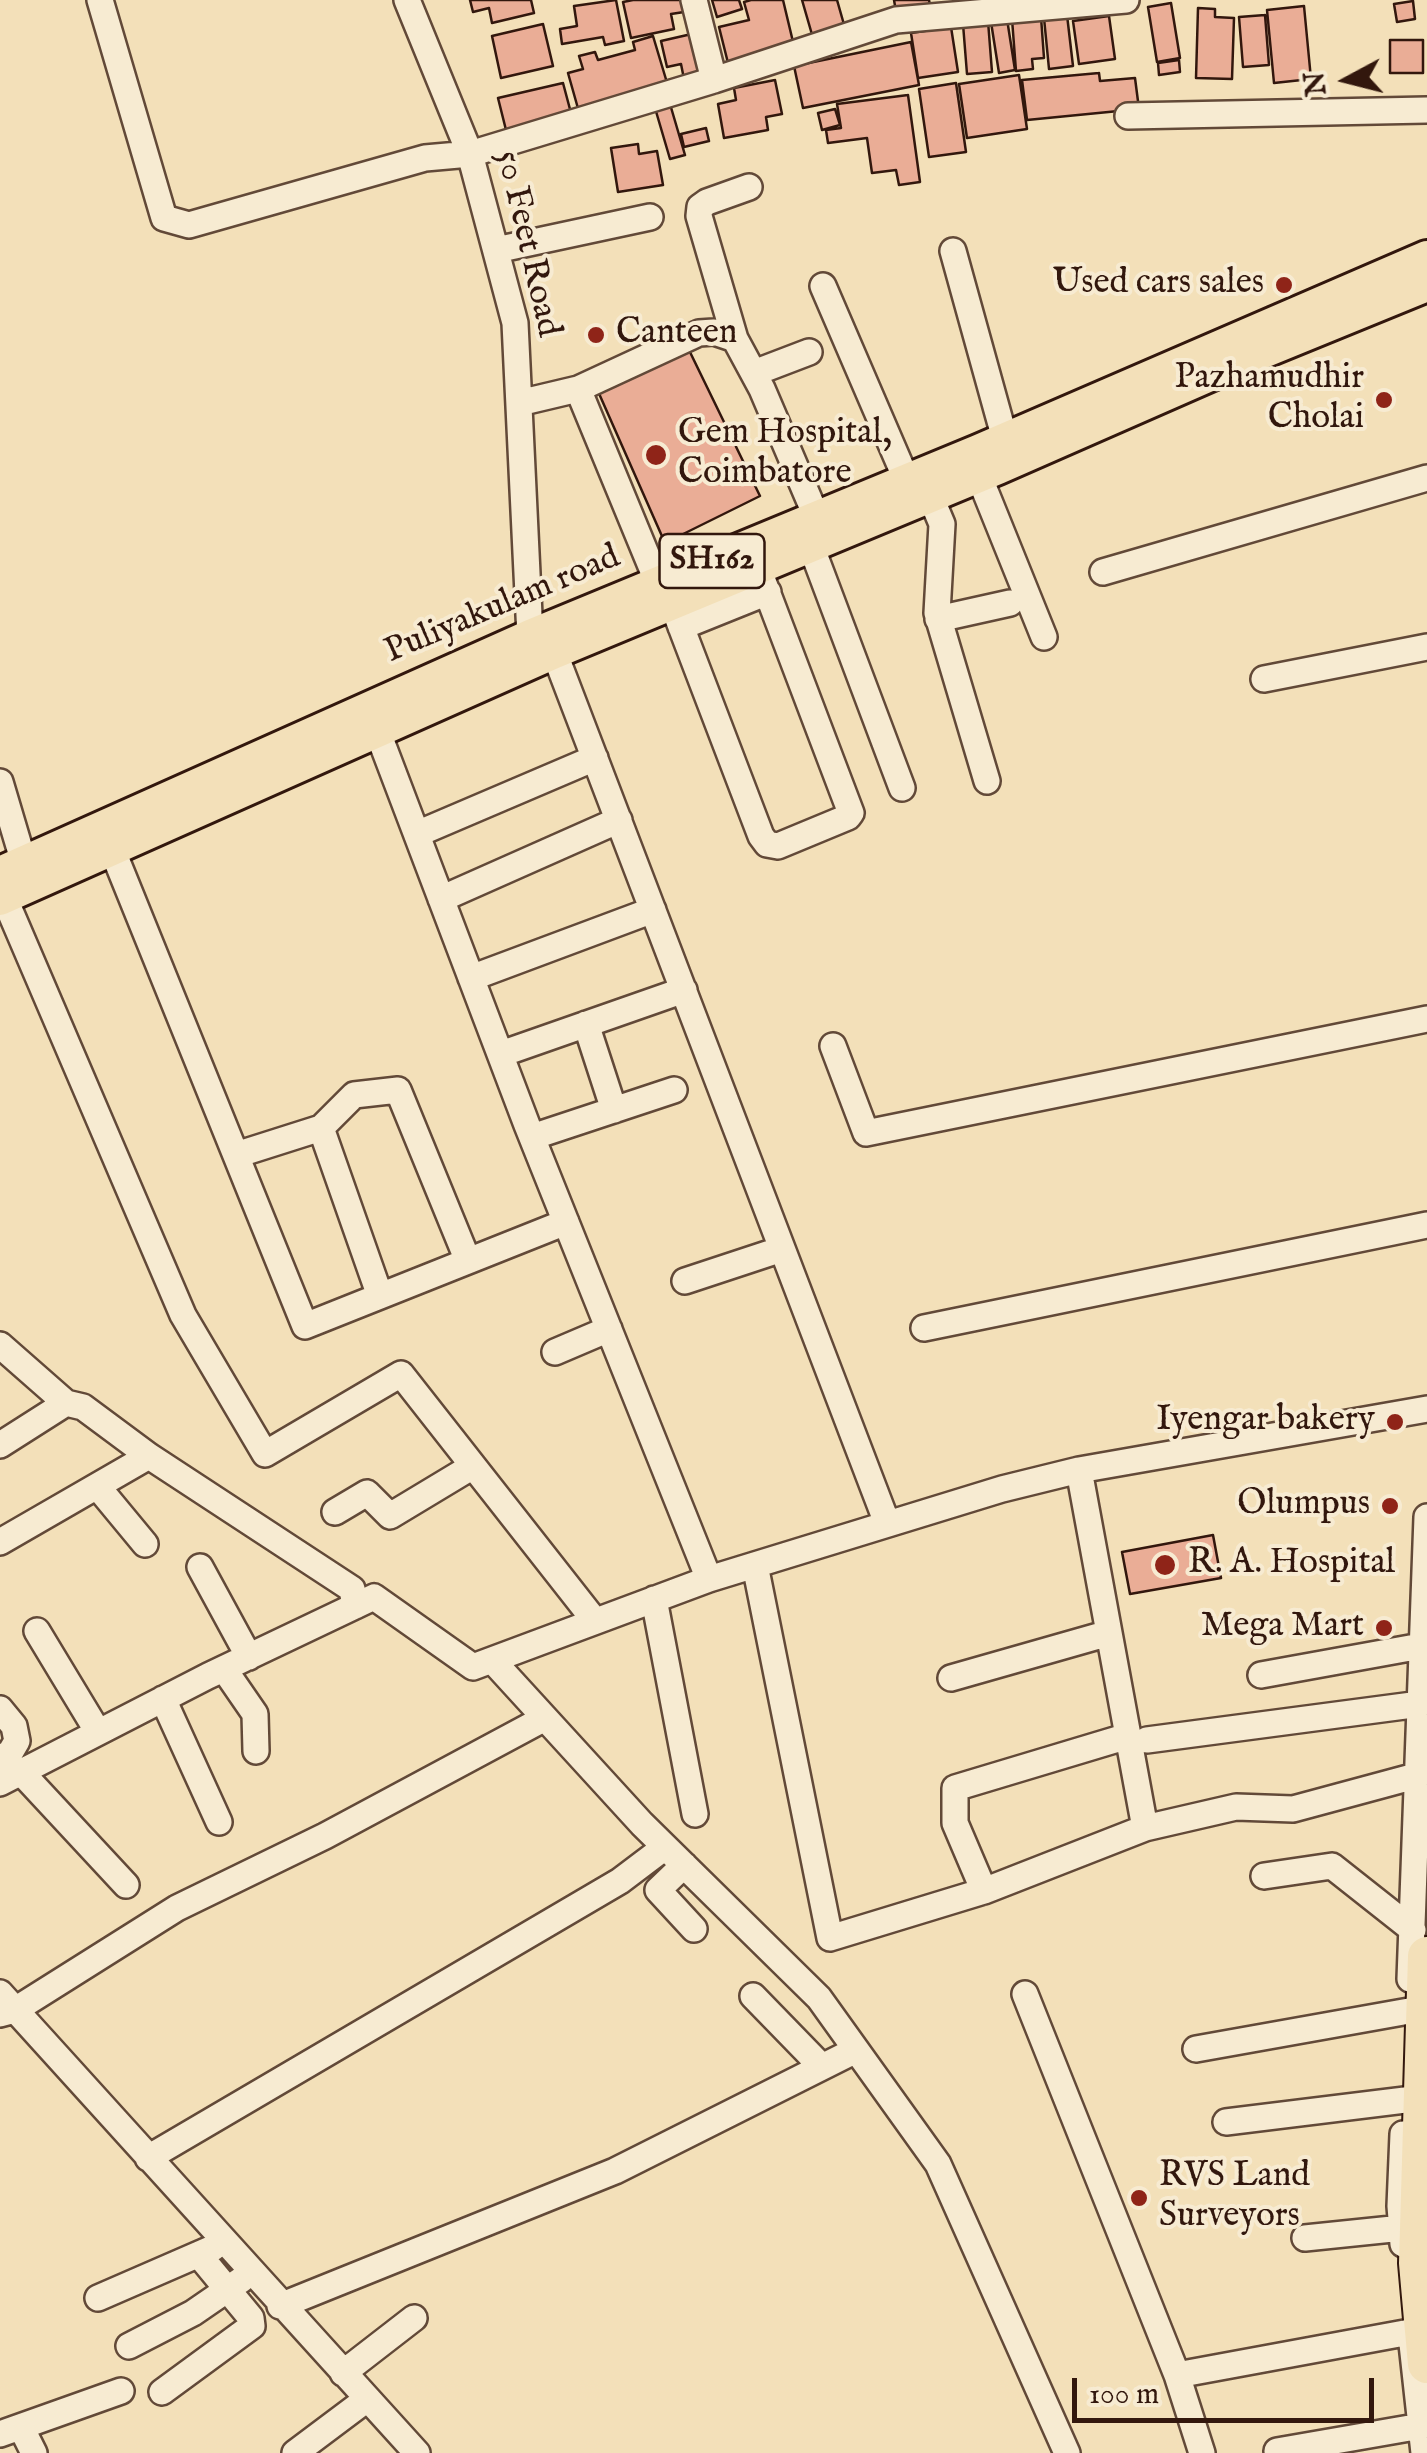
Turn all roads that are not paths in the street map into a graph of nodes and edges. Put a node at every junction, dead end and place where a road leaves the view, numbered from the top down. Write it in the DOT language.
graph roads {
  1 [pos="100,0"];
  2 [pos="408,0"];
  3 [pos="694,0"];
  4 [pos="1126,0"];
  5 [pos="714,80"];
  6 [pos="1427,110"];
  7 [pos="1128,116"];
  8 [pos="470,154"];
  9 [pos="749,187"];
  10 [pos="650,217"];
  11 [pos="496,250"];
  12 [pos="953,251"];
  13 [pos="1427,256"];
  14 [pos="1427,285"];
  15 [pos="823,286"];
  16 [pos="735,339"];
  17 [pos="809,352"];
  18 [pos="754,373"];
  19 [pos="578,389"];
  20 [pos="519,402"];
  21 [pos="1006,440"];
  22 [pos="978,476"];
  23 [pos="1427,478"];
  24 [pos="919,484"];
  25 [pos="814,532"];
  26 [pos="1103,572"];
  27 [pos="763,580"];
  28 [pos="1010,603"];
  29 [pos="670,604"];
  30 [pos="938,619"];
  31 [pos="1044,637"];
  32 [pos="542,644"];
  33 [pos="1427,648"];
  34 [pos="1264,679"];
  35 [pos="377,730"];
  36 [pos="595,758"];
  37 [pos="986,780"];
  38 [pos="0,782"];
  39 [pos="902,788"];
  40 [pos="619,820"];
  41 [pos="416,834"];
  42 [pos="112,848"];
  43 [pos="7,883"];
  44 [pos="442,899"];
  45 [pos="653,910"];
  46 [pos="471,978"];
  47 [pos="684,990"];
  48 [pos="1427,1019"];
  49 [pos="586,1024"];
  50 [pos="833,1046"];
  51 [pos="500,1054"];
  52 [pos="674,1090"];
  53 [pos="614,1110"];
  54 [pos="322,1128"];
  55 [pos="532,1137"];
  56 [pos="236,1155"];
  57 [pos="566,1222"];
  58 [pos="1427,1225"];
  59 [pos="782,1249"];
  60 [pos="468,1261"];
  61 [pos="684,1282"];
  62 [pos="380,1296"];
  63 [pos="924,1328"];
  64 [pos="609,1329"];
  65 [pos="0,1345"];
  66 [pos="555,1352"];
  67 [pos="66,1403"];
  68 [pos="1427,1410"];
  69 [pos="0,1445"];
  70 [pos="149,1456"];
  71 [pos="473,1466"];
  72 [pos="1079,1470"];
  73 [pos="97,1486"];
  74 [pos="334,1512"];
  75 [pos="1427,1517"];
  76 [pos="886,1523"];
  77 [pos="0,1542"];
  78 [pos="145,1544"];
  79 [pos="755,1564"];
  80 [pos="200,1567"];
  81 [pos="709,1579"];
  82 [pos="654,1599"];
  83 [pos="355,1606"];
  84 [pos="595,1621"];
  85 [pos="37,1631"];
  86 [pos="1109,1633"];
  87 [pos="1421,1646"];
  88 [pos="248,1658"];
  89 [pos="492,1660"];
  90 [pos="224,1669"];
  91 [pos="1261,1676"];
  92 [pos="951,1678"];
  93 [pos="163,1699"];
  94 [pos="1420,1704"];
  95 [pos="0,1709"];
  96 [pos="545,1718"];
  97 [pos="98,1732"];
  98 [pos="1138,1738"];
  99 [pos="256,1751"];
  100 [pos="7,1771"];
  101 [pos="1419,1774"];
  102 [pos="695,1814"];
  103 [pos="220,1822"];
  104 [pos="1145,1828"];
  105 [pos="665,1846"];
  106 [pos="684,1865"];
  107 [pos="1264,1876"];
  108 [pos="126,1885"];
  109 [pos="984,1891"];
  110 [pos="694,1928"];
  111 [pos="1420,1943"];
  112 [pos="1025,1994"];
  113 [pos="754,1996"];
  114 [pos="5,2006"];
  115 [pos="1409,2012"];
  116 [pos="1196,2049"];
  117 [pos="856,2050"];
  118 [pos="822,2067"];
  119 [pos="1405,2100"];
  120 [pos="1226,2122"];
  121 [pos="148,2158"];
  122 [pos="1402,2228"];
  123 [pos="1305,2238"];
  124 [pos="224,2242"];
  125 [pos="198,2255"];
  126 [pos="251,2274"];
  127 [pos="227,2290"];
  128 [pos="98,2298"];
  129 [pos="280,2306"];
  130 [pos="414,2318"];
  131 [pos="129,2346"];
  132 [pos="1419,2348"];
  133 [pos="343,2373"];
  134 [pos="1177,2375"];
  135 [pos="122,2391"];
  136 [pos="162,2392"];
  137 [pos="366,2398"];
  138 [pos="1421,2426"];
  139 [pos="10,2430"];
  140 [pos="1277,2451"];
  141 [pos="34,2453"];
  142 [pos="294,2453"];
  143 [pos="417,2453"];
  144 [pos="1067,2453"];
  145 [pos="1202,2453"];
  146 [pos="1424,2453"];
  1 -- 8 [label="street"];
  2 -- 8 [label="street, 50 Feet Road"];
  3 -- 5 [label="street"];
  4 -- 5 [label="street"];
  5 -- 8 [label="street"];
  6 -- 7 [label="street"];
  8 -- 11 [label="street, 50 Feet Road"];
  9 -- 16 [label="street"];
  10 -- 11 [label="street"];
  11 -- 20 [label="street, 50 Feet Road"];
  12 -- 21 [label="street"];
  13 -- 21 [label="main road, Puliyakulam road / SH162"];
  14 -- 22 [label="main road, Puliyakulam road / SH162"];
  15 -- 24 [label="street"];
  16 -- 18 [label="street"];
  16 -- 19 [label="street"];
  17 -- 18 [label="street"];
  18 -- 25 [label="street"];
  19 -- 20 [label="street"];
  19 -- 29 [label="street"];
  20 -- 32 [label="street, 50 Feet Road"];
  21 -- 24 [label="main road, Puliyakulam road / SH162"];
  22 -- 24 [label="main road, Puliyakulam road / SH162"];
  22 -- 31 [label="street"];
  23 -- 26 [label="street"];
  24 -- 25 [label="main road, Puliyakulam road / SH162"];
  24 -- 30 [label="street"];
  25 -- 27 [label="main road, Puliyakulam road / SH162"];
  25 -- 29 [label="main road, Puliyakulam road / SH162"];
  25 -- 39 [label="street"];
  27 -- 29 [label="main road, Puliyakulam road / SH162"];
  27 -- 29 [label="street"];
  28 -- 30 [label="street"];
  29 -- 32 [label="main road, Puliyakulam road / SH162"];
  30 -- 37 [label="street"];
  32 -- 35 [label="main road, Puliyakulam road / SH162"];
  32 -- 36 [label="street, 50 Feet Road"];
  32 -- 43 [label="main road, Puliyakulam road / SH162"];
  33 -- 34 [label="street"];
  35 -- 41 [label="street"];
  35 -- 42 [label="main road, Puliyakulam road / SH162"];
  36 -- 40 [label="street, 50 Feet Road"];
  36 -- 41 [label="street"];
  38 -- 43 [label="street"];
  40 -- 44 [label="street"];
  40 -- 45 [label="street, 50 Feet Road"];
  41 -- 44 [label="street"];
  42 -- 43 [label="main road, Puliyakulam road / SH162"];
  42 -- 56 [label="street"];
  43 -- 71 [label="street"];
  44 -- 46 [label="street"];
  45 -- 46 [label="street"];
  45 -- 47 [label="street, 50 Feet Road"];
  46 -- 51 [label="street"];
  47 -- 49 [label="street"];
  47 -- 59 [label="street, 50 Feet Road"];
  48 -- 50 [label="street"];
  49 -- 51 [label="street"];
  49 -- 53 [label="street"];
  51 -- 55 [label="street"];
  52 -- 53 [label="street"];
  53 -- 55 [label="street"];
  54 -- 56 [label="street"];
  54 -- 60 [label="street"];
  54 -- 62 [label="street"];
  55 -- 57 [label="street"];
  56 -- 62 [label="street"];
  57 -- 60 [label="street"];
  57 -- 64 [label="street"];
  58 -- 63 [label="street"];
  59 -- 61 [label="street"];
  59 -- 76 [label="street, 50 Feet Road"];
  60 -- 62 [label="street"];
  64 -- 66 [label="street"];
  64 -- 81 [label="street"];
  65 -- 67 [label="street"];
  67 -- 69 [label="street"];
  67 -- 70 [label="street"];
  68 -- 72 [label="street"];
  70 -- 73 [label="street"];
  70 -- 83 [label="street"];
  71 -- 74 [label="street"];
  71 -- 84 [label="street"];
  72 -- 76 [label="street"];
  72 -- 86 [label="street"];
  73 -- 77 [label="street"];
  73 -- 78 [label="street"];
  75 -- 87 [label="street"];
  76 -- 79 [label="street"];
  79 -- 81 [label="street"];
  79 -- 109 [label="street"];
  80 -- 88 [label="street"];
  81 -- 82 [label="street"];
  82 -- 84 [label="street"];
  82 -- 102 [label="street"];
  83 -- 88 [label="street"];
  83 -- 89 [label="street"];
  84 -- 89 [label="street"];
  85 -- 97 [label="street"];
  86 -- 92 [label="street"];
  86 -- 98 [label="street"];
  87 -- 91 [label="street"];
  87 -- 94 [label="street"];
  88 -- 90 [label="street"];
  89 -- 96 [label="street"];
  90 -- 93 [label="street"];
  90 -- 99 [label="street"];
  93 -- 97 [label="street"];
  93 -- 103 [label="street"];
  94 -- 98 [label="street"];
  94 -- 101 [label="street"];
  95 -- 100 [label="street"];
  96 -- 105 [label="street"];
  96 -- 114 [label="street"];
  97 -- 100 [label="street"];
  98 -- 104 [label="street"];
  98 -- 109 [label="street"];
  100 -- 108 [label="street"];
  101 -- 104 [label="street"];
  101 -- 111 [label="street"];
  104 -- 109 [label="street"];
  105 -- 106 [label="street"];
  105 -- 121 [label="street"];
  106 -- 110 [label="street"];
  106 -- 117 [label="street"];
  107 -- 111 [label="street"];
  111 -- 115 [label="street"];
  111 -- 132 [label="highway"];
  112 -- 134 [label="street"];
  113 -- 118 [label="street"];
  114 -- 121 [label="street"];
  115 -- 116 [label="street"];
  115 -- 119 [label="street"];
  117 -- 118 [label="street"];
  117 -- 144 [label="street"];
  118 -- 129 [label="street"];
  119 -- 120 [label="street"];
  119 -- 122 [label="street"];
  121 -- 124 [label="street"];
  122 -- 123 [label="street"];
  122 -- 132 [label="street"];
  124 -- 125 [label="street"];
  124 -- 126 [label="street"];
  125 -- 127 [label="street"];
  125 -- 128 [label="street"];
  126 -- 127 [label="street"];
  126 -- 129 [label="street"];
  127 -- 131 [label="street"];
  127 -- 136 [label="street"];
  129 -- 133 [label="street"];
  130 -- 133 [label="street"];
  132 -- 134 [label="street"];
  132 -- 138 [label="street"];
  133 -- 137 [label="street"];
  134 -- 145 [label="street"];
  135 -- 139 [label="street"];
  137 -- 142 [label="street"];
  137 -- 143 [label="street"];
  138 -- 140 [label="street"];
  138 -- 146 [label="street"];
  139 -- 141 [label="street"];
}
